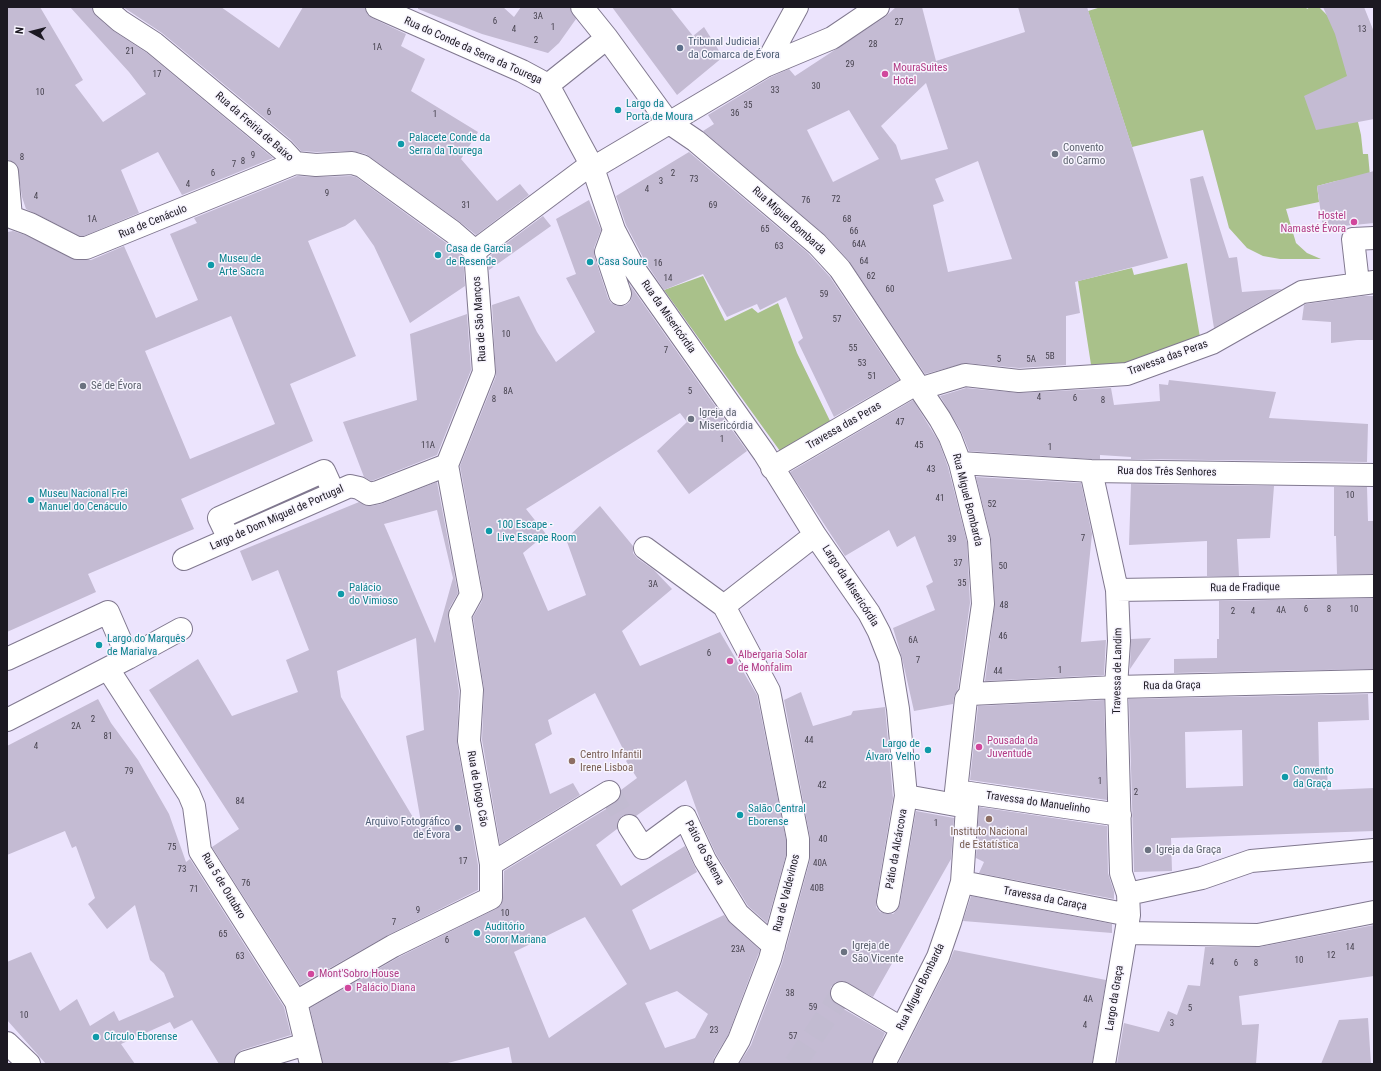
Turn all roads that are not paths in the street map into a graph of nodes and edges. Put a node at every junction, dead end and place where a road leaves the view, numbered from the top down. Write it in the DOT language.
graph roads {
  1 [pos="104,7"];
  2 [pos="377,7"];
  3 [pos="582,7"];
  4 [pos="797,7"];
  5 [pos="878,7"];
  6 [pos="607,38"];
  7 [pos="765,66"];
  8 [pos="548,85"];
  9 [pos="668,122"];
  10 [pos="295,163"];
  11 [pos="591,167"];
  12 [pos="7,172"];
  13 [pos="9,218"];
  14 [pos="614,230"];
  15 [pos="1374,238"];
  16 [pos="475,251"];
  17 [pos="1366,283"];
  18 [pos="620,294"];
  19 [pos="918,387"];
  20 [pos="768,461"];
  21 [pos="960,463"];
  22 [pos="447,466"];
  23 [pos="1091,471"];
  24 [pos="1374,475"];
  25 [pos="815,535"];
  26 [pos="645,548"];
  27 [pos="184,559"];
  28 [pos="1374,586"];
  29 [pos="1117,590"];
  30 [pos="724,606"];
  31 [pos="181,629"];
  32 [pos="128,658"];
  33 [pos="7,659"];
  34 [pos="108,669"];
  35 [pos="1374,681"];
  36 [pos="1116,687"];
  37 [pos="970,694"];
  38 [pos="7,720"];
  39 [pos="609,792"];
  40 [pos="906,796"];
  41 [pos="962,799"];
  42 [pos="1120,815"];
  43 [pos="629,826"];
  44 [pos="1374,850"];
  45 [pos="491,864"];
  46 [pos="1121,873"];
  47 [pos="962,882"];
  48 [pos="1128,894"];
  49 [pos="888,902"];
  50 [pos="1374,912"];
  51 [pos="1127,924"];
  52 [pos="774,946"];
  53 [pos="842,993"];
  54 [pos="296,1002"];
  55 [pos="901,1028"];
  56 [pos="7,1042"];
  57 [pos="308,1054"];
  58 [pos="246,1062"];
  59 [pos="29,1064"];
  60 [pos="725,1064"];
  61 [pos="884,1064"];
  62 [pos="1104,1064"];
  1 -- 10 [label="street, Rua da Freiria de Baixo"];
  2 -- 8 [label="street, Rua do Conde da Serra da Tourega"];
  3 -- 6 [label="street"];
  4 -- 7 [label="street"];
  5 -- 7 [label="street"];
  6 -- 8 [label="street"];
  6 -- 9 [label="street"];
  7 -- 9 [label="street"];
  8 -- 11 [label="street"];
  9 -- 11 [label="street"];
  9 -- 19 [label="street, Rua Miguel Bombarda"];
  10 -- 13 [label="street, Rua de Cenáculo"];
  10 -- 16 [label="street, Rua da Freiria de Baixo"];
  11 -- 14 [label="street, Rua da Misericórdia"];
  11 -- 16 [label="street"];
  12 -- 13 [label="street"];
  14 -- 18 [label="street"];
  14 -- 20 [label="street, Rua da Misericórdia"];
  15 -- 17 [label="street"];
  16 -- 22 [label="street, Rua de São Manços"];
  17 -- 19 [label="street, Travessa das Peras"];
  19 -- 20 [label="street, Travessa das Peras"];
  19 -- 21 [label="street, Rua Miguel Bombarda"];
  20 -- 25 [label="street, Largo da Misericórdia"];
  21 -- 23 [label="street, Rua dos Três Senhores"];
  21 -- 37 [label="street, Rua Miguel Bombarda"];
  22 -- 27 [label="street, Largo de Dom Miguel de Portugal"];
  22 -- 45 [label="street, Rua de Diogo Cão"];
  23 -- 24 [label="street, Rua dos Três Senhores"];
  23 -- 29 [label="street, Travessa de Landim"];
  25 -- 30 [label="street, Largo da Misericórdia"];
  25 -- 40 [label="street, Largo da Misericórdia"];
  26 -- 30 [label="street"];
  28 -- 29 [label="street, Rua de Fradique"];
  29 -- 36 [label="street, Travessa de Landim"];
  30 -- 52 [label="street, Rua de Valdevinos"];
  31 -- 32 [label="street"];
  32 -- 33 [label="street"];
  32 -- 34 [label="street"];
  34 -- 38 [label="street"];
  34 -- 54 [label="street, Rua 5 de Outubro"];
  35 -- 36 [label="street, Rua da Graça"];
  36 -- 37 [label="street, Rua da Graça"];
  36 -- 42 [label="street, Travessa de Landim"];
  37 -- 41 [label="street, Rua Miguel Bombarda"];
  39 -- 45 [label="street"];
  40 -- 41 [label="street, Travessa do Manuelinho"];
  40 -- 49 [label="street, Pátio da Alcárcova"];
  41 -- 42 [label="street, Travessa do Manuelinho"];
  41 -- 47 [label="street, Rua Miguel Bombarda"];
  42 -- 46 [label="street, Travessa de Landim"];
  43 -- 52 [label="street, Pátio do Salema"];
  44 -- 48 [label="street"];
  45 -- 54 [label="street, Rua de Diogo Cão"];
  46 -- 48 [label="street, Largo da Graça"];
  47 -- 51 [label="street, Travessa da Caraça"];
  47 -- 55 [label="street, Rua Miguel Bombarda"];
  48 -- 51 [label="street, Largo da Graça"];
  50 -- 51 [label="street"];
  51 -- 62 [label="street, Largo da Graça"];
  52 -- 60 [label="street, Rua de Valdevinos"];
  53 -- 55 [label="street"];
  54 -- 57 [label="street, Rua 5 de Outubro"];
  55 -- 61 [label="street, Rua Miguel Bombarda"];
  56 -- 59 [label="street"];
  57 -- 58 [label="street"];
}
